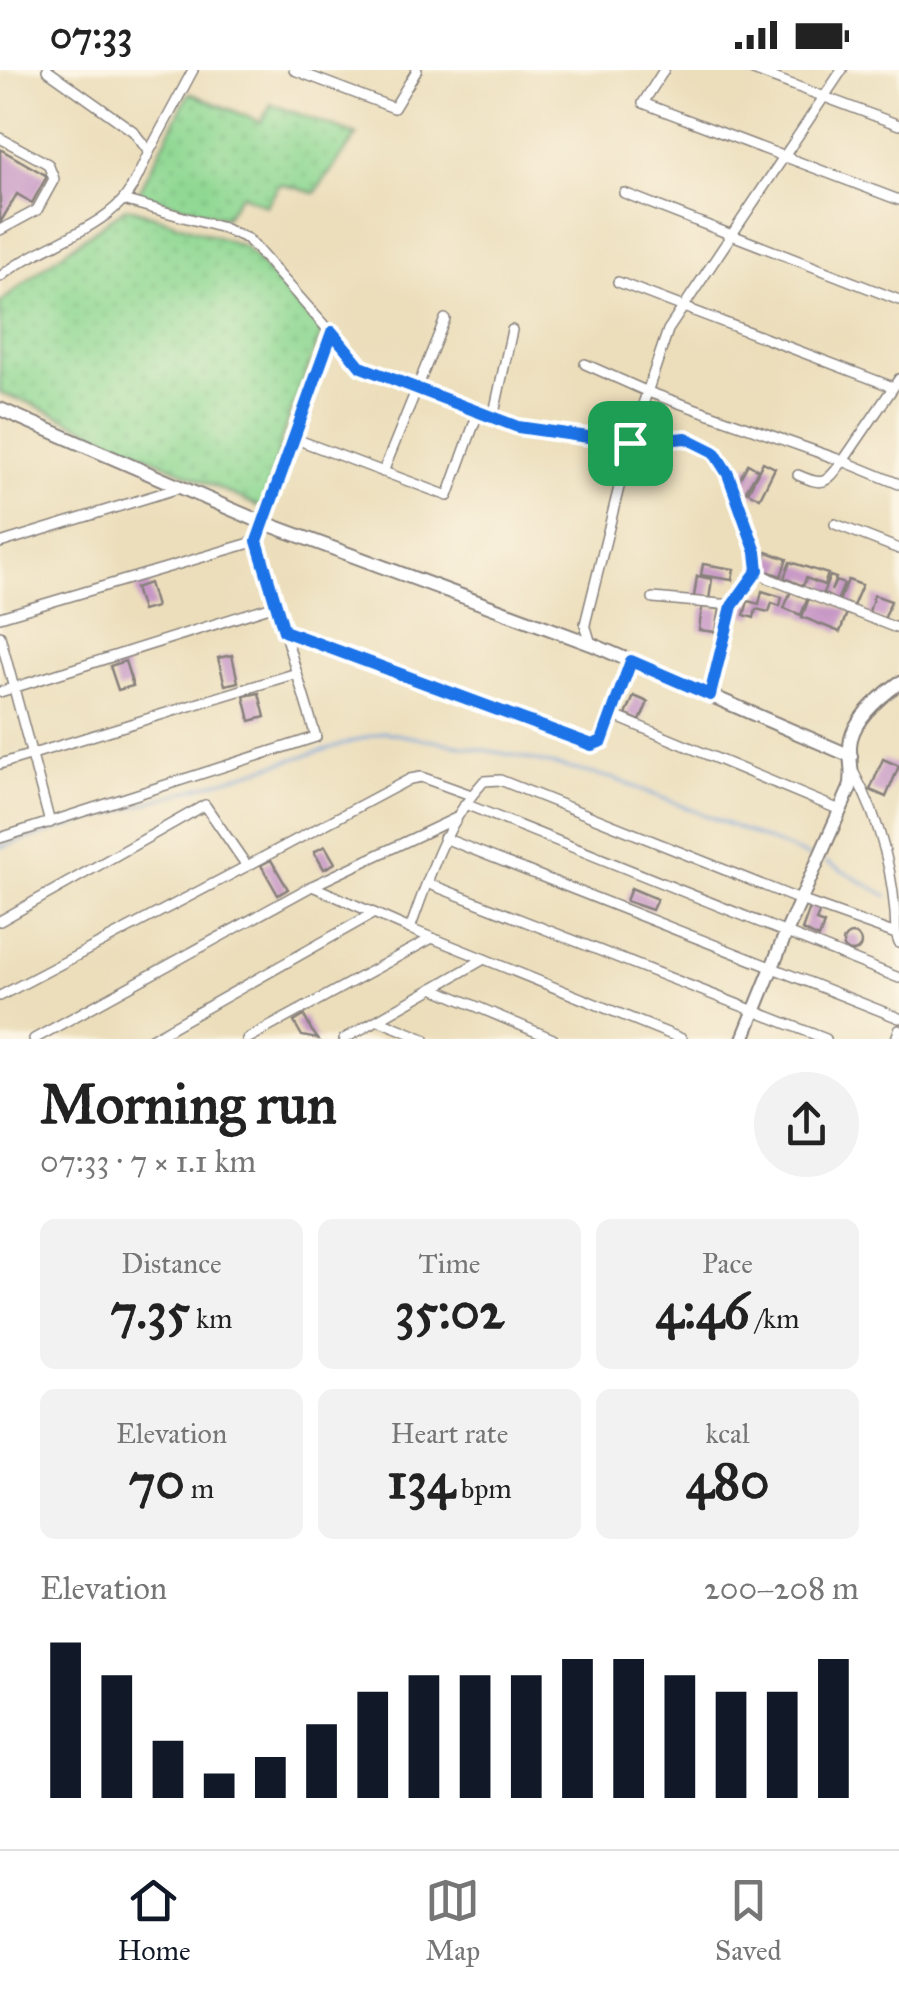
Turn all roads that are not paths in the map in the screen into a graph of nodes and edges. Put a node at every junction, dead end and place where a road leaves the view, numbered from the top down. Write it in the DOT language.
graph roads {
  1 [pos="46,70"];
  2 [pos="193,70"];
  3 [pos="294,70"];
  4 [pos="417,70"];
  5 [pos="664,70"];
  6 [pos="754,70"];
  7 [pos="842,70"];
  8 [pos="824,95"];
  9 [pos="898,123"];
  10 [pos="0,138"];
  11 [pos="150,152"];
  12 [pos="783,156"];
  13 [pos="624,194"];
  14 [pos="123,200"];
  15 [pos="899,200"];
  16 [pos="0,230"];
  17 [pos="730,235"];
  18 [pos="1,275"];
  19 [pos="618,282"];
  20 [pos="899,300"];
  21 [pos="683,308"];
  22 [pos="445,319"];
  23 [pos="512,330"];
  24 [pos="332,332"];
  25 [pos="585,364"];
  26 [pos="896,383"];
  27 [pos="416,390"];
  28 [pos="648,392"];
  29 [pos="0,410"];
  30 [pos="478,413"];
  31 [pos="493,418"];
  32 [pos="293,438"];
  33 [pos="630,443"];
  34 [pos="843,461"];
  35 [pos="383,472"];
  36 [pos="798,475"];
  37 [pos="899,484"];
  38 [pos="182,487"];
  39 [pos="266,523"];
  40 [pos="835,524"];
  41 [pos="257,541"];
  42 [pos="0,543"];
  43 [pos="899,549"];
  44 [pos="758,570"];
  45 [pos="652,598"];
  46 [pos="276,605"];
  47 [pos="732,606"];
  48 [pos="0,617"];
  49 [pos="899,629"];
  50 [pos="284,631"];
  51 [pos="0,636"];
  52 [pos="591,644"];
  53 [pos="631,661"];
  54 [pos="297,674"];
  55 [pos="899,683"];
  56 [pos="14,688"];
  57 [pos="0,692"];
  58 [pos="710,695"];
  59 [pos="612,715"];
  60 [pos="30,755"];
  61 [pos="851,756"];
  62 [pos="0,764"];
  63 [pos="854,773"];
  64 [pos="468,800"];
  65 [pos="840,810"];
  66 [pos="456,818"];
  67 [pos="50,823"];
  68 [pos="0,838"];
  69 [pos="444,838"];
  70 [pos="247,866"];
  71 [pos="427,883"];
  72 [pos="312,886"];
  73 [pos="897,891"];
  74 [pos="800,900"];
  75 [pos="374,913"];
  76 [pos="0,920"];
  77 [pos="410,929"];
  78 [pos="786,932"];
  79 [pos="432,938"];
  80 [pos="898,938"];
  81 [pos="484,959"];
  82 [pos="771,970"];
  83 [pos="899,978"];
  84 [pos="433,988"];
  85 [pos="0,996"];
  86 [pos="754,1011"];
  87 [pos="899,1018"];
  88 [pos="378,1020"];
  89 [pos="899,1030"];
  90 [pos="34,1039"];
  91 [pos="151,1039"];
  92 [pos="247,1039"];
  93 [pos="344,1039"];
  94 [pos="424,1039"];
  95 [pos="554,1039"];
  96 [pos="682,1039"];
  97 [pos="743,1039"];
  98 [pos="826,1039"];
  99 [pos="896,1039"];
  1 -- 11 [label="street"];
  2 -- 11 [label="street"];
  3 -- 4 [label="street"];
  5 -- 12 [label="street"];
  6 -- 8 [label="street"];
  7 -- 8 [label="street"];
  8 -- 9 [label="street"];
  8 -- 12 [label="street"];
  10 -- 16 [label="street"];
  11 -- 14 [label="street"];
  12 -- 15 [label="street"];
  12 -- 17 [label="street"];
  13 -- 17 [label="street"];
  14 -- 18 [label="street"];
  14 -- 24 [label="street"];
  17 -- 20 [label="street"];
  17 -- 21 [label="street"];
  19 -- 21 [label="street"];
  21 -- 26 [label="street"];
  21 -- 28 [label="street"];
  22 -- 27 [label="street"];
  23 -- 31 [label="street"];
  24 -- 27 [label="street"];
  24 -- 32 [label="street"];
  25 -- 28 [label="street"];
  26 -- 34 [label="street"];
  27 -- 30 [label="street"];
  27 -- 35 [label="street"];
  28 -- 33 [label="street"];
  28 -- 34 [label="street"];
  29 -- 38 [label="street"];
  30 -- 31 [label="street"];
  30 -- 35 [label="street"];
  31 -- 33 [label="street"];
  32 -- 35 [label="street"];
  32 -- 39 [label="street"];
  33 -- 44 [label="street"];
  33 -- 52 [label="street"];
  34 -- 36 [label="street"];
  34 -- 37 [label="street"];
  38 -- 39 [label="street"];
  38 -- 42 [label="street"];
  39 -- 41 [label="street"];
  39 -- 52 [label="street"];
  40 -- 43 [label="street"];
  41 -- 46 [label="street"];
  41 -- 48 [label="street"];
  44 -- 47 [label="street"];
  44 -- 49 [label="street"];
  45 -- 47 [label="street"];
  46 -- 50 [label="street"];
  46 -- 56 [label="street"];
  47 -- 58 [label="street"];
  50 -- 54 [label="street"];
  50 -- 59 [label="street"];
  51 -- 56 [label="street"];
  52 -- 53 [label="street"];
  53 -- 58 [label="street"];
  53 -- 59 [label="street"];
  54 -- 60 [label="street"];
  54 -- 67 [label="street"];
  55 -- 61 [label="street"];
  56 -- 57 [label="street"];
  56 -- 60 [label="street"];
  58 -- 61 [label="street"];
  59 -- 65 [label="street"];
  60 -- 62 [label="street"];
  60 -- 67 [label="street"];
  61 -- 63 [label="street"];
  63 -- 65 [label="street"];
  63 -- 73 [label="street"];
  64 -- 66 [label="street"];
  64 -- 70 [label="street"];
  64 -- 74 [label="street"];
  64 -- 78 [label="street"];
  65 -- 74 [label="street"];
  66 -- 69 [label="street"];
  66 -- 72 [label="street"];
  67 -- 68 [label="street"];
  69 -- 71 [label="street"];
  69 -- 82 [label="street"];
  70 -- 76 [label="street"];
  70 -- 85 [label="street"];
  71 -- 77 [label="street"];
  71 -- 86 [label="street"];
  72 -- 75 [label="street"];
  72 -- 90 [label="street"];
  73 -- 80 [label="street"];
  74 -- 78 [label="street"];
  74 -- 80 [label="street"];
  75 -- 77 [label="street"];
  75 -- 91 [label="street"];
  77 -- 79 [label="street"];
  78 -- 82 [label="street"];
  78 -- 83 [label="street"];
  79 -- 81 [label="street"];
  79 -- 92 [label="street"];
  81 -- 84 [label="street"];
  81 -- 96 [label="street"];
  82 -- 86 [label="street"];
  82 -- 87 [label="street"];
  84 -- 88 [label="street"];
  84 -- 95 [label="street"];
  86 -- 97 [label="street"];
  86 -- 98 [label="street"];
  88 -- 93 [label="street"];
  88 -- 94 [label="street"];
  89 -- 99 [label="street"];
}
